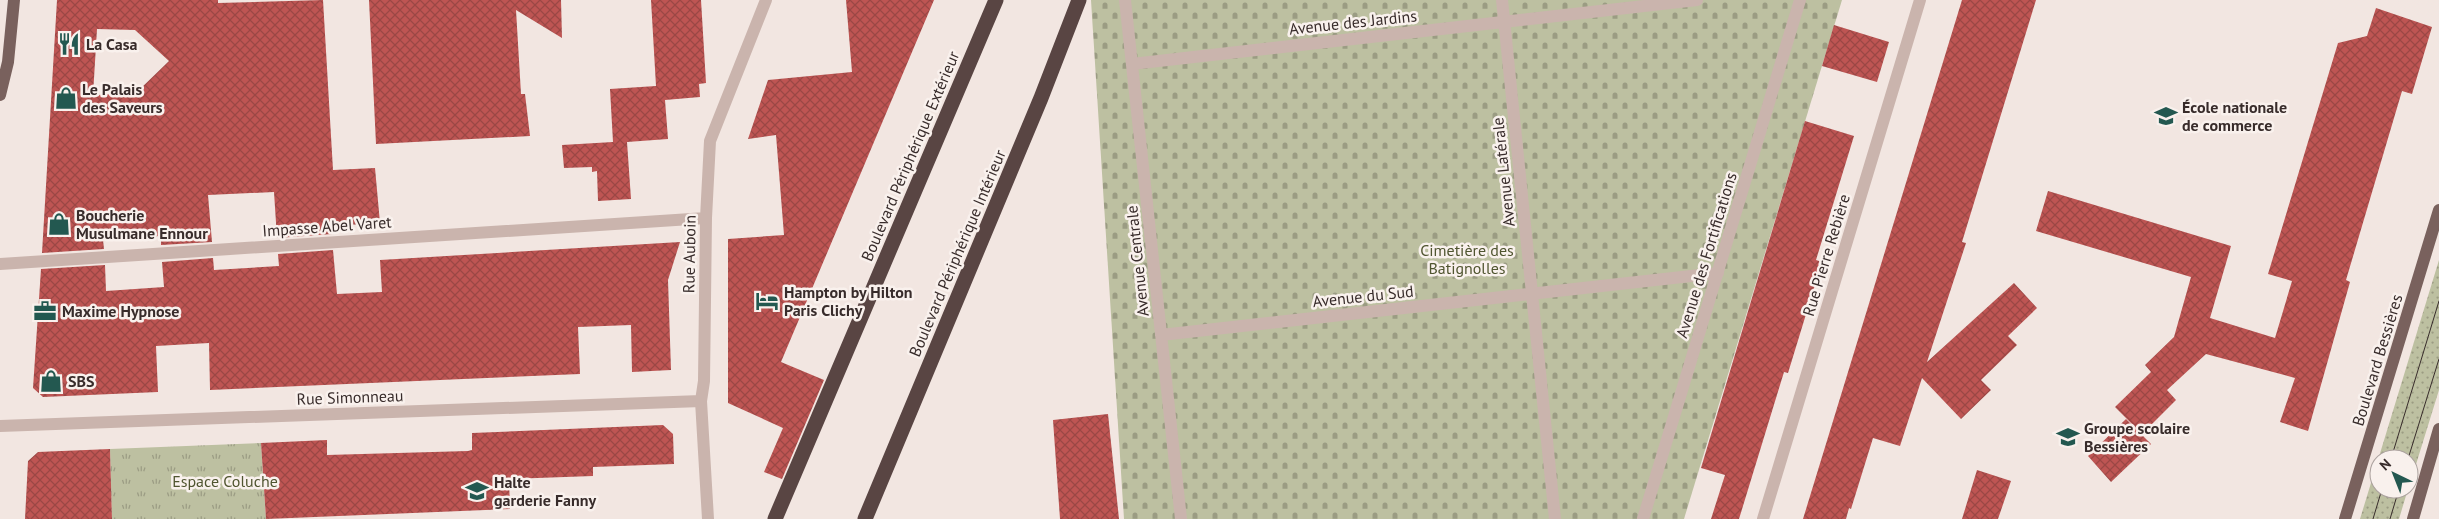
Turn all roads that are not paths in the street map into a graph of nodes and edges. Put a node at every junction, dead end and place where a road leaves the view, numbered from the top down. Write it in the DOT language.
graph roads {
  1 [pos="14,0"];
  2 [pos="766,0"];
  3 [pos="996,0"];
  4 [pos="1079,0"];
  5 [pos="1125,0"];
  6 [pos="1502,0"];
  7 [pos="1697,0"];
  8 [pos="1800,0"];
  9 [pos="1920,0"];
  10 [pos="1504,22"];
  11 [pos="1132,64"];
  12 [pos="0,95"];
  13 [pos="2439,210"];
  14 [pos="706,218"];
  15 [pos="0,264"];
  16 [pos="1718,273"];
  17 [pos="1531,294"];
  18 [pos="1161,335"];
  19 [pos="701,401"];
  20 [pos="0,426"];
  21 [pos="2439,429"];
  22 [pos="708,519"];
  23 [pos="775,519"];
  24 [pos="865,519"];
  25 [pos="1181,519"];
  26 [pos="1555,519"];
  27 [pos="1643,519"];
  28 [pos="1763,519"];
  29 [pos="2345,519"];
  30 [pos="2413,519"];
  1 -- 12 [label="main road"];
  2 -- 14 [label="street, Rue Auboin"];
  3 -- 23 [label="highway, Boulevard Périphérique Extérieur"];
  4 -- 24 [label="highway, Boulevard Périphérique Intérieur"];
  5 -- 11 [label="street, Avenue Centrale"];
  6 -- 10 [label="street, Avenue Latérale"];
  7 -- 10 [label="street, Avenue des Jardins"];
  8 -- 16 [label="street, Avenue des Fortifications"];
  9 -- 28 [label="street, Rue Pierre Rebière"];
  10 -- 11 [label="street, Avenue des Jardins"];
  10 -- 17 [label="street, Avenue Latérale"];
  11 -- 18 [label="street, Avenue Centrale"];
  13 -- 29 [label="main road, Boulevard Bessières"];
  14 -- 15 [label="street, Impasse Abel Varet"];
  14 -- 19 [label="street, Rue Auboin"];
  16 -- 17 [label="street, Avenue du Sud"];
  16 -- 27 [label="street, Avenue des Fortifications"];
  17 -- 18 [label="street, Avenue du Sud"];
  17 -- 26 [label="street, Avenue Latérale"];
  18 -- 25 [label="street, Avenue Centrale"];
  19 -- 20 [label="street, Rue Simonneau"];
  19 -- 22 [label="street, Rue Auboin"];
  21 -- 30 [label="main road"];
}
